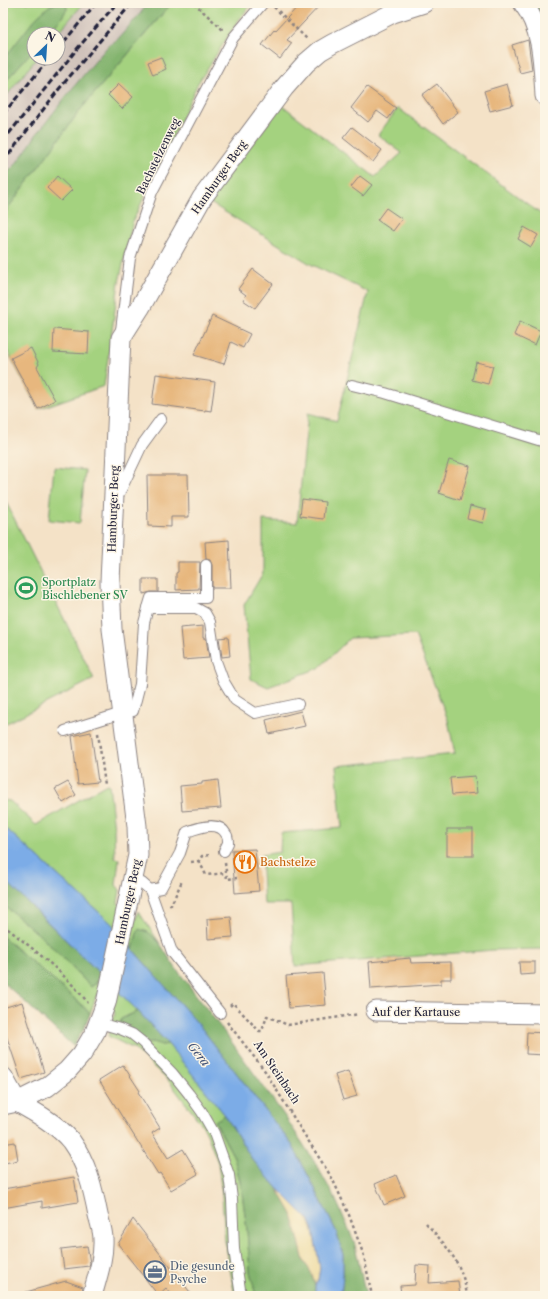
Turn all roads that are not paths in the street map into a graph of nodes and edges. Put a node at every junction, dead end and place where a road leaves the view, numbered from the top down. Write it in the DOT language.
graph roads {
  1 [pos="263,3"];
  2 [pos="424,3"];
  3 [pos="523,3"];
  4 [pos="545,96"];
  5 [pos="121,338"];
  6 [pos="352,386"];
  7 [pos="161,419"];
  8 [pos="545,442"];
  9 [pos="113,507"];
  10 [pos="206,565"];
  11 [pos="148,608"];
  12 [pos="298,704"];
  13 [pos="122,713"];
  14 [pos="65,731"];
  15 [pos="224,852"];
  16 [pos="133,880"];
  17 [pos="150,890"];
  18 [pos="376,1011"];
  19 [pos="102,1013"];
  20 [pos="220,1013"];
  21 [pos="545,1014"];
  22 [pos="3,1077"];
  23 [pos="10,1103"];
  24 [pos="92,1296"];
  25 [pos="241,1296"];
  1 -- 5 [label="lane, Bachstelzenweg"];
  2 -- 5 [label="street, Hamburger Berg"];
  3 -- 4 [label="street"];
  5 -- 9 [label="street, Hamburger Berg"];
  6 -- 8 [label="lane"];
  7 -- 9 [label="lane"];
  9 -- 13 [label="street, Hamburger Berg"];
  10 -- 11 [label="lane"];
  11 -- 12 [label="lane"];
  11 -- 13 [label="lane"];
  13 -- 14 [label="lane"];
  13 -- 16 [label="street, Hamburger Berg"];
  15 -- 17 [label="lane"];
  16 -- 17 [label="lane"];
  16 -- 19 [label="street, Hamburger Berg"];
  17 -- 20 [label="lane"];
  18 -- 21 [label="street, Auf der Kartause"];
  19 -- 23 [label="street, Hamburger Berg"];
  19 -- 25 [label="lane"];
  22 -- 23 [label="street"];
  23 -- 24 [label="street"];
}
